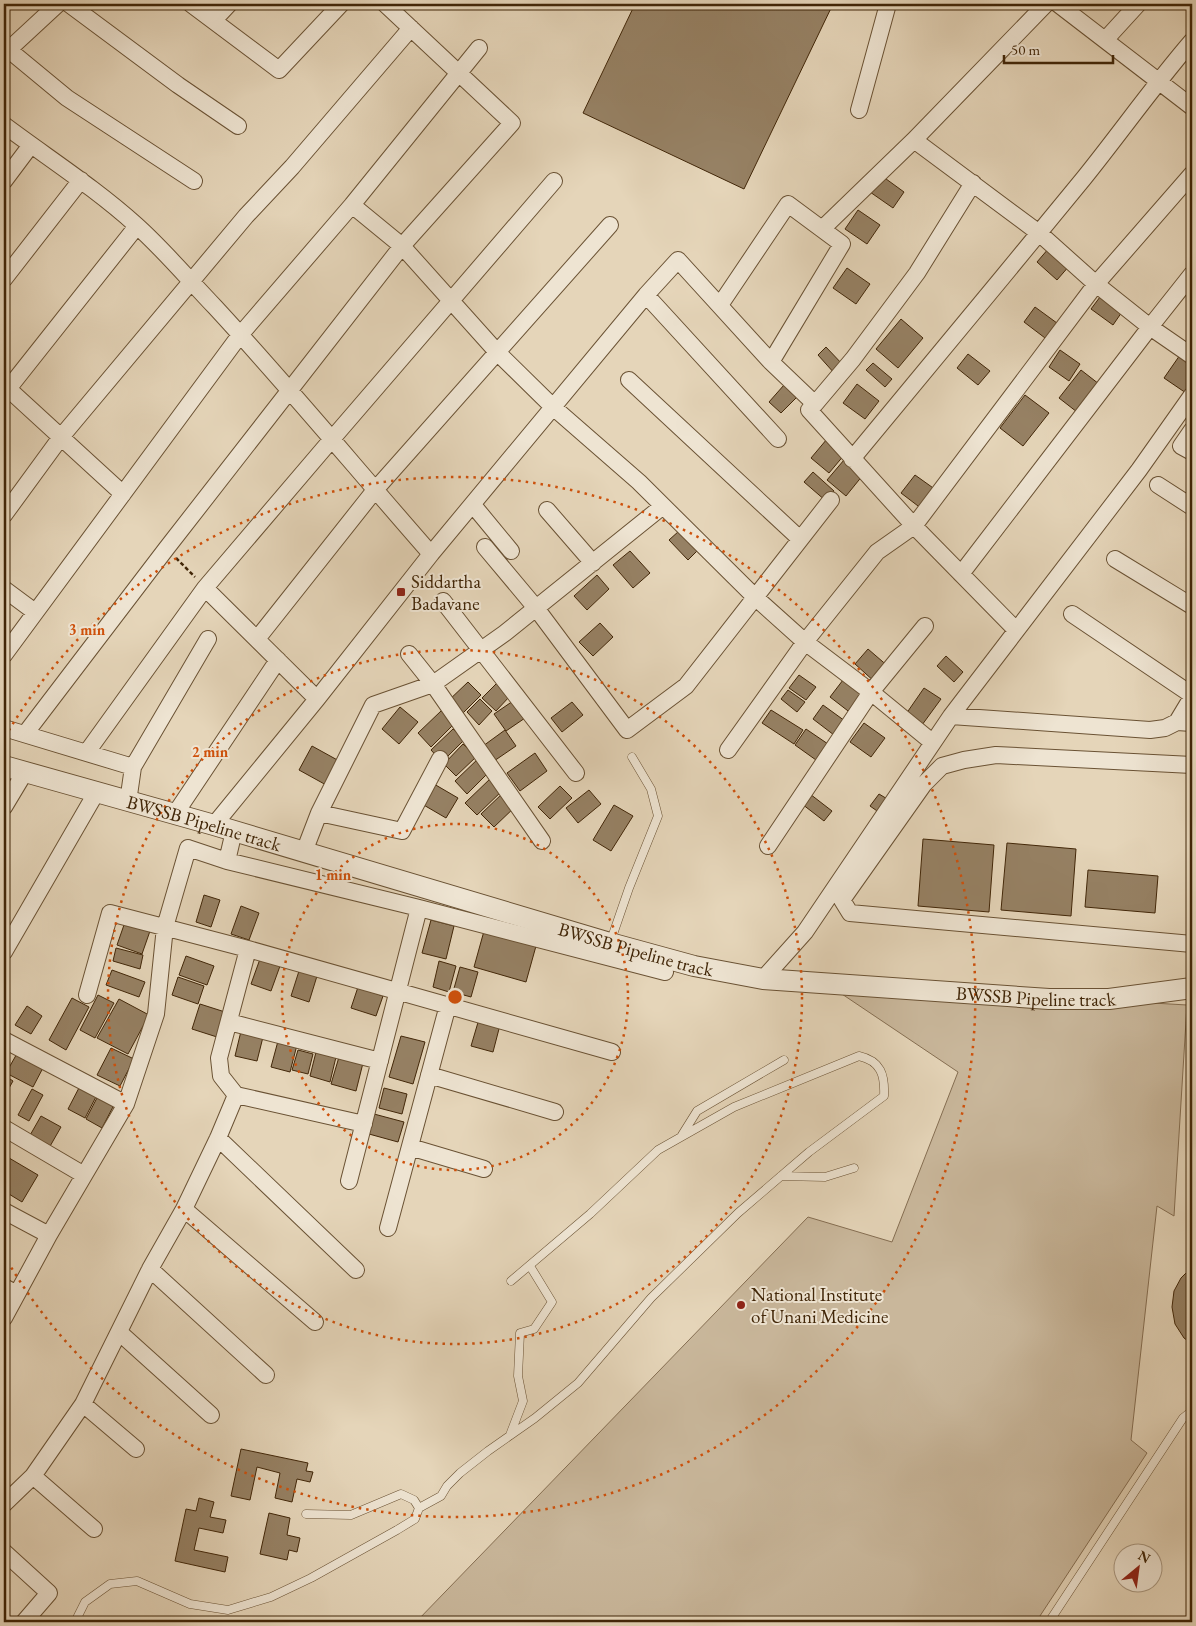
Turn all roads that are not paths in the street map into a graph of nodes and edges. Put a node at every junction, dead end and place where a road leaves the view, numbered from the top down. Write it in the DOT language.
graph roads {
  1 [pos="58,4"];
  2 [pos="69,4"];
  3 [pos="191,4"];
  4 [pos="229,4"];
  5 [pos="341,4"];
  6 [pos="385,4"];
  7 [pos="888,4"];
  8 [pos="1046,4"];
  9 [pos="1058,4"];
  10 [pos="1138,4"];
  11 [pos="214,20"];
  12 [pos="411,28"];
  13 [pos="1106,39"];
  14 [pos="1192,41"];
  15 [pos="479,48"];
  16 [pos="5,50"];
  17 [pos="460,74"];
  18 [pos="1158,80"];
  19 [pos="1192,107"];
  20 [pos="859,110"];
  21 [pos="4,125"];
  22 [pos="238,126"];
  23 [pos="914,140"];
  24 [pos="31,145"];
  25 [pos="1192,174"];
  26 [pos="81,180"];
  27 [pos="4,181"];
  28 [pos="194,181"];
  29 [pos="554,181"];
  30 [pos="973,183"];
  31 [pos="352,205"];
  32 [pos="610,225"];
  33 [pos="137,226"];
  34 [pos="822,230"];
  35 [pos="1039,233"];
  36 [pos="402,246"];
  37 [pos="1192,274"];
  38 [pos="4,279"];
  39 [pos="191,282"];
  40 [pos="1096,284"];
  41 [pos="646,295"];
  42 [pos="450,301"];
  43 [pos="720,305"];
  44 [pos="1150,327"];
  45 [pos="240,335"];
  46 [pos="497,352"];
  47 [pos="1192,356"];
  48 [pos="771,362"];
  49 [pos="629,380"];
  50 [pos="5,389"];
  51 [pos="290,389"];
  52 [pos="1192,394"];
  53 [pos="815,404"];
  54 [pos="553,407"];
  55 [pos="1192,430"];
  56 [pos="61,437"];
  57 [pos="332,438"];
  58 [pos="778,439"];
  59 [pos="1192,452"];
  60 [pos="852,459"];
  61 [pos="1158,485"];
  62 [pos="375,490"];
  63 [pos="123,494"];
  64 [pos="831,500"];
  65 [pos="473,504"];
  66 [pos="663,506"];
  67 [pos="1192,507"];
  68 [pos="547,510"];
  69 [pos="4,515"];
  70 [pos="914,526"];
  71 [pos="800,539"];
  72 [pos="485,547"];
  73 [pos="511,551"];
  74 [pos="431,554"];
  75 [pos="1115,559"];
  76 [pos="592,563"];
  77 [pos="961,574"];
  78 [pos="206,588"];
  79 [pos="4,589"];
  80 [pos="756,598"];
  81 [pos="443,601"];
  82 [pos="1192,606"];
  83 [pos="536,608"];
  84 [pos="35,612"];
  85 [pos="1072,614"];
  86 [pos="924,626"];
  87 [pos="1016,630"];
  88 [pos="208,639"];
  89 [pos="257,639"];
  90 [pos="805,642"];
  91 [pos="481,651"];
  92 [pos="409,654"];
  93 [pos="4,655"];
  94 [pos="278,660"];
  95 [pos="433,684"];
  96 [pos="871,692"];
  97 [pos="1192,696"];
  98 [pos="317,699"];
  99 [pos="950,716"];
  100 [pos="1184,722"];
  101 [pos="4,728"];
  102 [pos="25,734"];
  103 [pos="932,742"];
  104 [pos="728,750"];
  105 [pos="87,752"];
  106 [pos="632,757"];
  107 [pos="440,759"];
  108 [pos="1192,765"];
  109 [pos="4,766"];
  110 [pos="133,767"];
  111 [pos="24,772"];
  112 [pos="576,773"];
  113 [pos="96,793"];
  114 [pos="128,802"];
  115 [pos="4,807"];
  116 [pos="319,813"];
  117 [pos="175,814"];
  118 [pos="214,825"];
  119 [pos="234,831"];
  120 [pos="542,841"];
  121 [pos="768,846"];
  122 [pos="304,852"];
  123 [pos="227,861"];
  124 [pos="419,908"];
  125 [pos="165,927"];
  126 [pos="610,943"];
  127 [pos="1192,944"];
  128 [pos="248,949"];
  129 [pos="4,952"];
  130 [pos="665,972"];
  131 [pos="763,980"];
  132 [pos="1192,988"];
  133 [pos="398,992"];
  134 [pos="87,995"];
  135 [pos="448,1005"];
  136 [pos="229,1022"];
  137 [pos="4,1040"];
  138 [pos="612,1052"];
  139 [pos="380,1060"];
  140 [pos="784,1060"];
  141 [pos="429,1075"];
  142 [pos="236,1094"];
  143 [pos="126,1104"];
  144 [pos="555,1112"];
  145 [pos="364,1124"];
  146 [pos="4,1128"];
  147 [pos="681,1137"];
  148 [pos="218,1138"];
  149 [pos="410,1147"];
  150 [pos="854,1168"];
  151 [pos="484,1169"];
  152 [pos="84,1175"];
  153 [pos="782,1176"];
  154 [pos="349,1182"];
  155 [pos="184,1208"];
  156 [pos="4,1211"];
  157 [pos="388,1228"];
  158 [pos="49,1235"];
  159 [pos="530,1266"];
  160 [pos="150,1269"];
  161 [pos="356,1270"];
  162 [pos="511,1282"];
  163 [pos="10,1291"];
  164 [pos="4,1318"];
  165 [pos="315,1322"];
  166 [pos="120,1332"];
  167 [pos="266,1375"];
  168 [pos="84,1404"];
  169 [pos="1192,1411"];
  170 [pos="211,1415"];
  171 [pos="510,1436"];
  172 [pos="136,1449"];
  173 [pos="33,1476"];
  174 [pos="4,1504"];
  175 [pos="419,1508"];
  176 [pos="306,1514"];
  177 [pos="94,1529"];
  178 [pos="4,1552"];
  179 [pos="24,1622"];
  180 [pos="74,1622"];
  181 [pos="1049,1622"];
  1 -- 16 [label="street"];
  2 -- 22 [label="street"];
  3 -- 11 [label="street"];
  4 -- 11 [label="street"];
  5 -- 11 [label="street"];
  6 -- 12 [label="street"];
  7 -- 20 [label="street"];
  8 -- 23 [label="street"];
  9 -- 13 [label="street"];
  10 -- 13 [label="street"];
  12 -- 17 [label="street"];
  12 -- 39 [label="street"];
  13 -- 18 [label="street"];
  14 -- 18 [label="street"];
  15 -- 17 [label="street"];
  16 -- 28 [label="street"];
  17 -- 31 [label="street"];
  17 -- 36 [label="street"];
  18 -- 19 [label="street"];
  18 -- 35 [label="street"];
  21 -- 24 [label="street"];
  23 -- 30 [label="street"];
  23 -- 34 [label="street"];
  24 -- 26 [label="street"];
  24 -- 27 [label="street"];
  25 -- 40 [label="street"];
  26 -- 33 [label="street"];
  26 -- 38 [label="street"];
  29 -- 42 [label="street"];
  30 -- 35 [label="street"];
  30 -- 53 [label="street"];
  31 -- 36 [label="street"];
  31 -- 45 [label="street"];
  32 -- 46 [label="street"];
  33 -- 39 [label="street"];
  33 -- 50 [label="street"];
  34 -- 43 [label="street"];
  34 -- 48 [label="street"];
  35 -- 40 [label="street"];
  35 -- 60 [label="street"];
  36 -- 42 [label="street"];
  36 -- 51 [label="street"];
  37 -- 44 [label="street"];
  39 -- 45 [label="street"];
  39 -- 56 [label="street"];
  40 -- 44 [label="street"];
  40 -- 70 [label="street"];
  41 -- 43 [label="street"];
  41 -- 54 [label="street"];
  41 -- 58 [label="street"];
  42 -- 46 [label="street"];
  42 -- 57 [label="street"];
  43 -- 48 [label="street"];
  44 -- 47 [label="street"];
  44 -- 77 [label="street"];
  45 -- 51 [label="street"];
  45 -- 63 [label="street"];
  46 -- 54 [label="street"];
  46 -- 62 [label="street"];
  48 -- 53 [label="street"];
  49 -- 71 [label="street"];
  50 -- 56 [label="street"];
  51 -- 57 [label="street"];
  51 -- 102 [label="street"];
  52 -- 87 [label="street"];
  53 -- 60 [label="street"];
  54 -- 65 [label="street"];
  54 -- 66 [label="street"];
  55 -- 59 [label="street"];
  56 -- 63 [label="street"];
  56 -- 69 [label="street"];
  57 -- 62 [label="street"];
  57 -- 78 [label="street"];
  60 -- 70 [label="street"];
  61 -- 67 [label="street"];
  62 -- 74 [label="street"];
  62 -- 89 [label="street"];
  63 -- 84 [label="street"];
  64 -- 71 [label="street"];
  65 -- 73 [label="street"];
  65 -- 74 [label="street"];
  66 -- 76 [label="street"];
  66 -- 80 [label="street"];
  68 -- 76 [label="street"];
  70 -- 77 [label="street"];
  70 -- 90 [label="street"];
  71 -- 80 [label="street"];
  72 -- 83 [label="street"];
  74 -- 98 [label="street"];
  75 -- 82 [label="street"];
  76 -- 83 [label="street"];
  77 -- 87 [label="street"];
  78 -- 89 [label="street"];
  78 -- 105 [label="street"];
  79 -- 84 [label="street"];
  80 -- 83 [label="street"];
  80 -- 90 [label="street"];
  81 -- 91 [label="street"];
  83 -- 91 [label="street"];
  84 -- 93 [label="street"];
  85 -- 97 [label="street"];
  86 -- 96 [label="street"];
  87 -- 99 [label="street"];
  88 -- 110 [label="street"];
  89 -- 94 [label="street"];
  90 -- 96 [label="street"];
  90 -- 104 [label="street"];
  91 -- 95 [label="street"];
  91 -- 112 [label="street"];
  92 -- 95 [label="street"];
  94 -- 98 [label="street"];
  94 -- 117 [label="street"];
  95 -- 116 [label="street"];
  95 -- 120 [label="street"];
  96 -- 103 [label="street"];
  96 -- 121 [label="street"];
  97 -- 100 [label="street"];
  98 -- 118 [label="street"];
  99 -- 100 [label="street"];
  99 -- 103 [label="street"];
  101 -- 102 [label="street"];
  102 -- 105 [label="street"];
  103 -- 131 [label="street"];
  105 -- 110 [label="street"];
  106 -- 126 [label="lane"];
  107 -- 116 [label="street"];
  108 -- 127 [label="street"];
  109 -- 111 [label="street, BWSSB Pipeline track"];
  110 -- 114 [label="street"];
  111 -- 113 [label="street, BWSSB Pipeline track"];
  111 -- 115 [label="street"];
  113 -- 114 [label="street, BWSSB Pipeline track"];
  113 -- 129 [label="street"];
  114 -- 117 [label="street, BWSSB Pipeline track"];
  116 -- 122 [label="street"];
  117 -- 118 [label="street, BWSSB Pipeline track"];
  118 -- 119 [label="street, BWSSB Pipeline track"];
  119 -- 122 [label="street, BWSSB Pipeline track"];
  119 -- 123 [label="street"];
  122 -- 126 [label="street, BWSSB Pipeline track"];
  123 -- 124 [label="street"];
  123 -- 125 [label="street"];
  124 -- 130 [label="street"];
  124 -- 133 [label="street"];
  125 -- 128 [label="street"];
  125 -- 134 [label="street"];
  125 -- 143 [label="street"];
  126 -- 131 [label="street, BWSSB Pipeline track"];
  128 -- 133 [label="street"];
  128 -- 136 [label="street"];
  131 -- 132 [label="street, BWSSB Pipeline track"];
  133 -- 135 [label="street"];
  133 -- 139 [label="street"];
  135 -- 138 [label="street"];
  135 -- 141 [label="street"];
  136 -- 139 [label="street"];
  136 -- 142 [label="street"];
  137 -- 143 [label="street"];
  139 -- 145 [label="street"];
  140 -- 147 [label="lane"];
  141 -- 144 [label="street"];
  141 -- 149 [label="street"];
  142 -- 145 [label="street"];
  142 -- 148 [label="street"];
  143 -- 152 [label="street"];
  145 -- 154 [label="street"];
  146 -- 152 [label="street"];
  147 -- 153 [label="lane"];
  147 -- 159 [label="lane"];
  148 -- 155 [label="street"];
  148 -- 161 [label="street"];
  149 -- 151 [label="street"];
  149 -- 157 [label="street"];
  150 -- 153 [label="lane"];
  152 -- 158 [label="street"];
  153 -- 171 [label="lane"];
  155 -- 160 [label="street"];
  155 -- 165 [label="street"];
  156 -- 158 [label="street"];
  158 -- 163 [label="street"];
  159 -- 162 [label="lane"];
  159 -- 171 [label="lane"];
  160 -- 166 [label="street"];
  160 -- 167 [label="street"];
  163 -- 164 [label="street"];
  166 -- 168 [label="street"];
  166 -- 170 [label="street"];
  168 -- 172 [label="street"];
  168 -- 173 [label="street"];
  169 -- 181 [label="lane"];
  171 -- 175 [label="lane"];
  173 -- 174 [label="street"];
  173 -- 177 [label="street"];
  175 -- 176 [label="lane"];
  175 -- 180 [label="lane"];
  178 -- 179 [label="street"];
}
